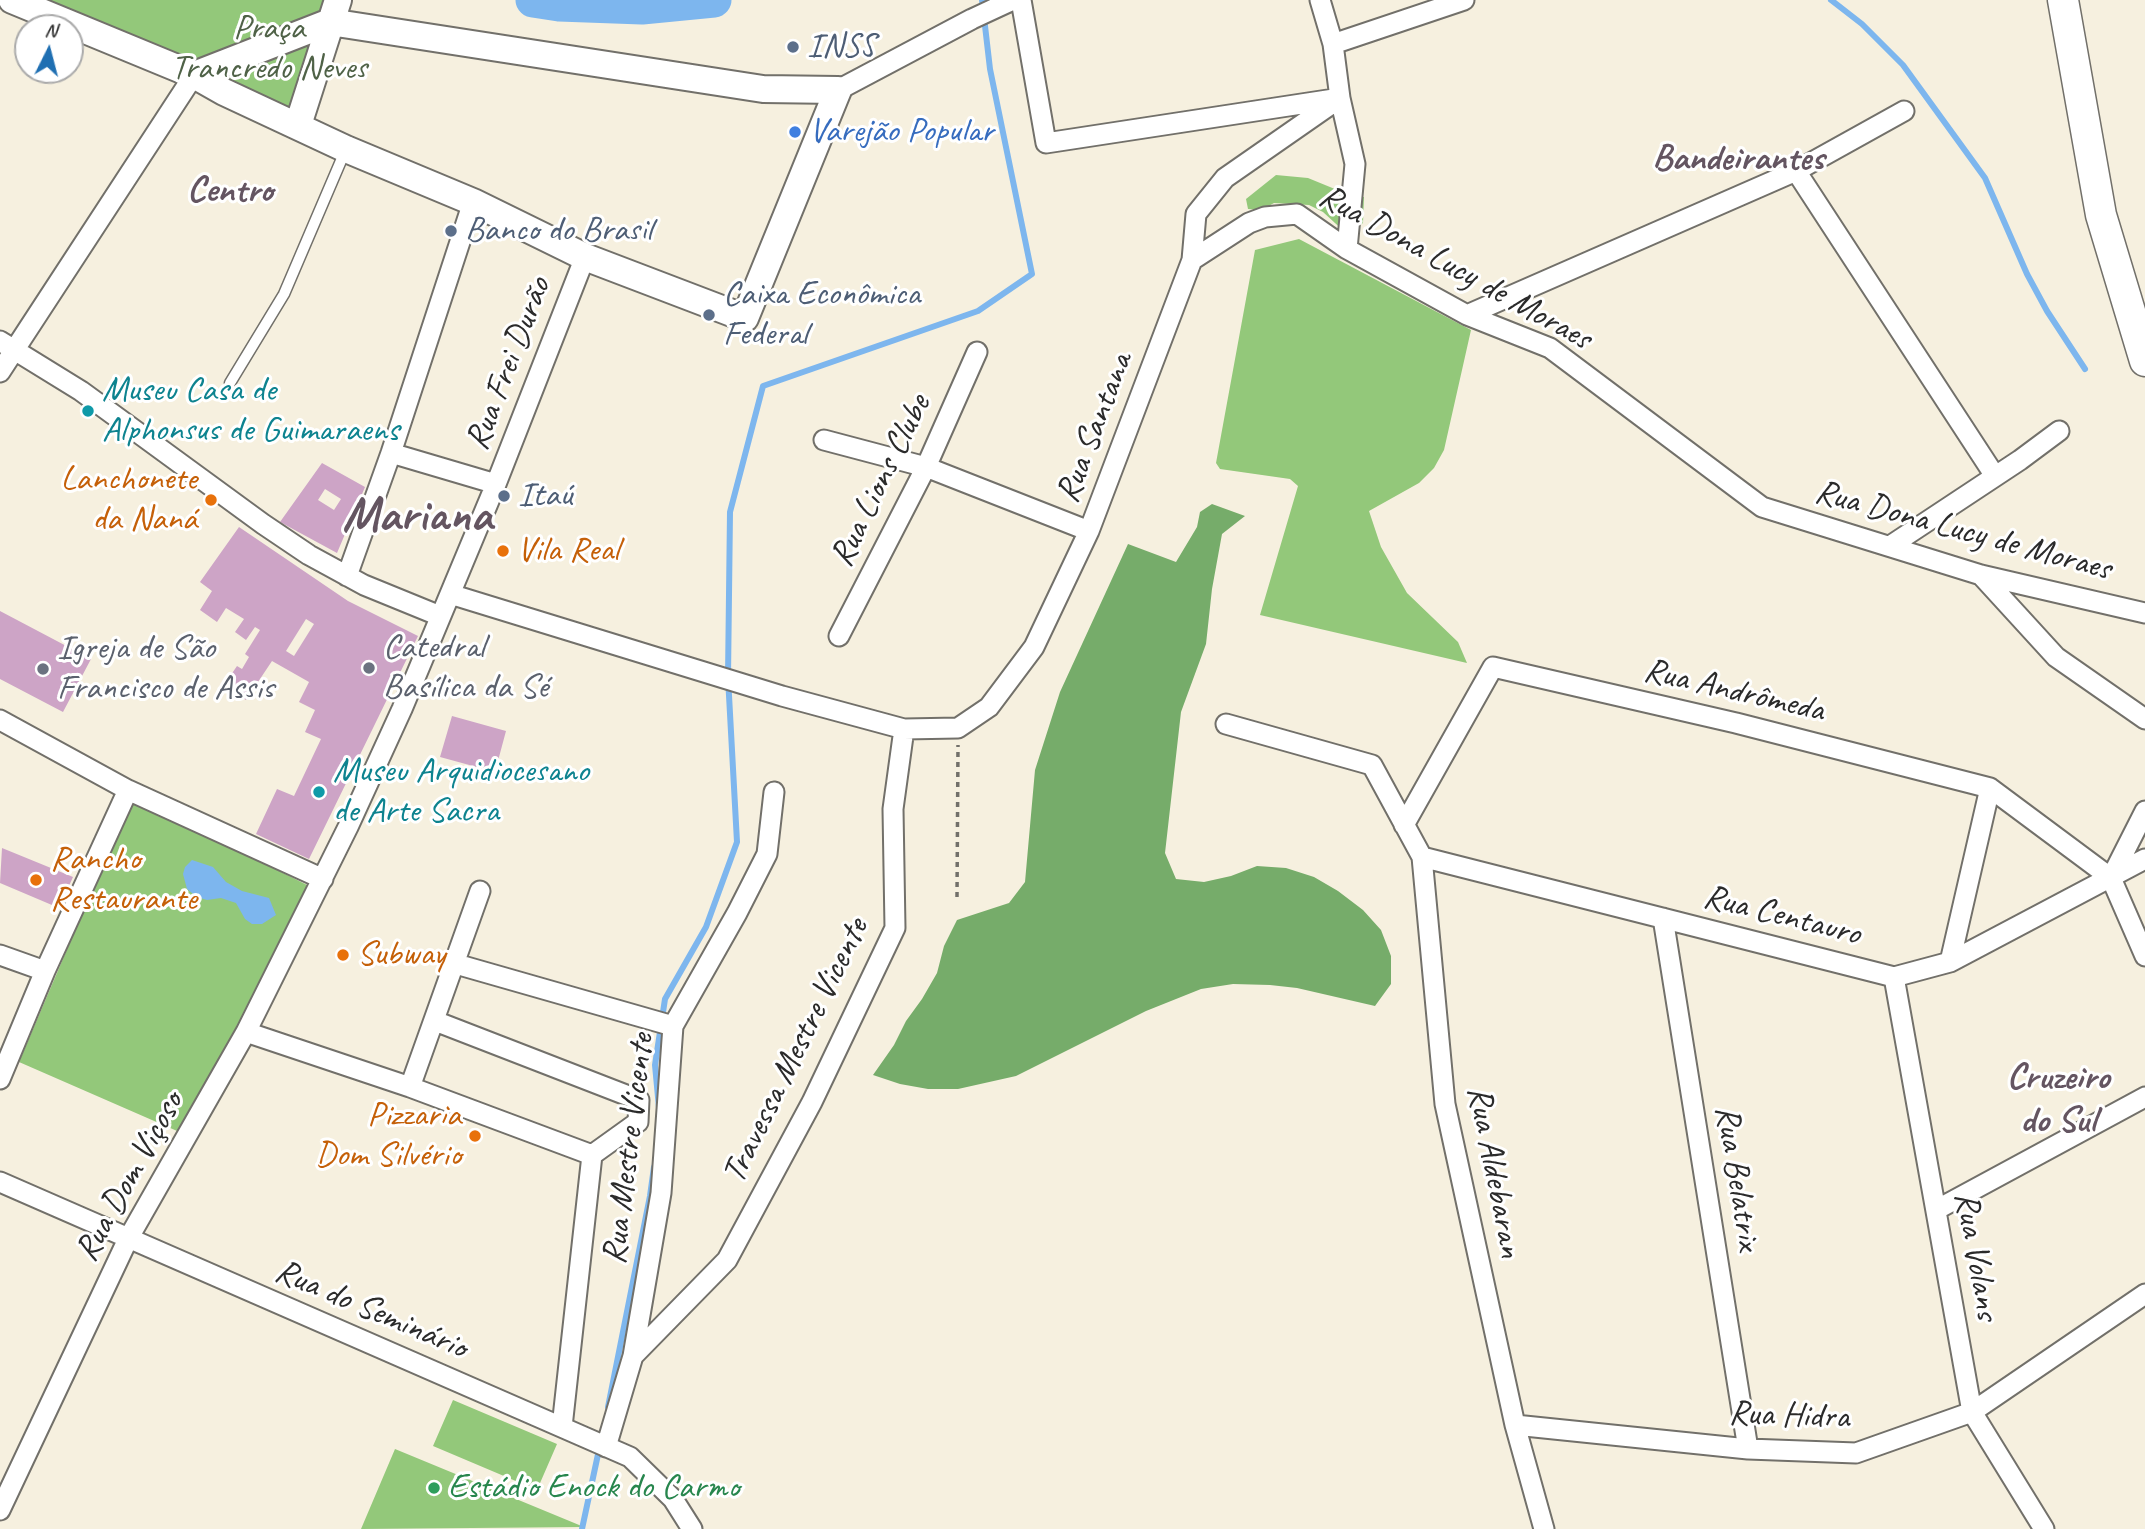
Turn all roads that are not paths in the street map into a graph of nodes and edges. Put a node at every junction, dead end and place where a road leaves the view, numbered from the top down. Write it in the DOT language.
graph roads {
  1 [pos="12,0"];
  2 [pos="1021,0"];
  3 [pos="1320,0"];
  4 [pos="1464,0"];
  5 [pos="2063,0"];
  6 [pos="1004,4"];
  7 [pos="334,11"];
  8 [pos="1334,44"];
  9 [pos="194,75"];
  10 [pos="838,90"];
  11 [pos="1340,98"];
  12 [pos="1904,111"];
  13 [pos="298,125"];
  14 [pos="346,149"];
  15 [pos="1796,172"];
  16 [pos="473,202"];
  17 [pos="1347,248"];
  18 [pos="585,257"];
  19 [pos="1192,260"];
  20 [pos="1467,315"];
  21 [pos="7,345"];
  22 [pos="977,352"];
  23 [pos="2145,361"];
  24 [pos="0,372"];
  25 [pos="230,383"];
  26 [pos="2059,431"];
  27 [pos="824,440"];
  28 [pos="391,453"];
  29 [pos="926,467"];
  30 [pos="1995,476"];
  31 [pos="496,484"];
  32 [pos="1089,531"];
  33 [pos="1889,546"];
  34 [pos="1981,575"];
  35 [pos="347,576"];
  36 [pos="450,594"];
  37 [pos="2145,613"];
  38 [pos="440,616"];
  39 [pos="839,636"];
  40 [pos="2145,719"];
  41 [pos="0,720"];
  42 [pos="1226,724"];
  43 [pos="904,729"];
  44 [pos="1990,789"];
  45 [pos="128,790"];
  46 [pos="774,792"];
  47 [pos="2145,811"];
  48 [pos="1404,825"];
  49 [pos="1422,857"];
  50 [pos="2145,859"];
  51 [pos="323,878"];
  52 [pos="2111,878"];
  53 [pos="480,891"];
  54 [pos="1663,918"];
  55 [pos="0,955"];
  56 [pos="2145,956"];
  57 [pos="1950,962"];
  58 [pos="456,964"];
  59 [pos="45,971"];
  60 [pos="1894,977"];
  61 [pos="435,1021"];
  62 [pos="673,1026"];
  63 [pos="246,1032"];
  64 [pos="0,1079"];
  65 [pos="410,1087"];
  66 [pos="2145,1097"];
  67 [pos="592,1155"];
  68 [pos="0,1182"];
  69 [pos="1937,1210"];
  70 [pos="128,1239"];
  71 [pos="2145,1294"];
  72 [pos="633,1356"];
  73 [pos="1972,1412"];
  74 [pos="1516,1424"];
  75 [pos="562,1427"];
  76 [pos="606,1447"];
  77 [pos="1748,1449"];
  78 [pos="1,1503"];
  79 [pos="692,1529"];
  80 [pos="1544,1529"];
  81 [pos="2044,1529"];
  1 -- 9 [label="street"];
  2 -- 11 [label="street"];
  3 -- 8 [label="street"];
  4 -- 8 [label="street"];
  5 -- 23 [label="main road"];
  6 -- 10 [label="street"];
  7 -- 9 [label="street"];
  7 -- 10 [label="street"];
  7 -- 13 [label="street"];
  8 -- 11 [label="street"];
  9 -- 13 [label="street"];
  9 -- 21 [label="street"];
  10 -- 18 [label="street"];
  11 -- 17 [label="street"];
  11 -- 19 [label="street, Rua Santana"];
  12 -- 15 [label="street"];
  13 -- 14 [label="street"];
  14 -- 16 [label="street"];
  14 -- 25 [label="lane"];
  15 -- 20 [label="street"];
  15 -- 30 [label="street"];
  16 -- 18 [label="street"];
  16 -- 28 [label="street"];
  17 -- 19 [label="street, Rua Dona Lucy de Moraes"];
  17 -- 20 [label="street, Rua Dona Lucy de Moraes"];
  18 -- 31 [label="street, Rua Frei Durão"];
  19 -- 32 [label="street, Rua Santana"];
  20 -- 33 [label="street, Rua Dona Lucy de Moraes"];
  21 -- 24 [label="street"];
  21 -- 35 [label="street"];
  22 -- 29 [label="street, Rua Lions Clube"];
  26 -- 30 [label="street"];
  27 -- 29 [label="street"];
  28 -- 31 [label="street"];
  28 -- 35 [label="street"];
  29 -- 32 [label="street"];
  29 -- 39 [label="street, Rua Lions Clube"];
  30 -- 33 [label="street"];
  31 -- 36 [label="street, Rua Frei Durão"];
  32 -- 43 [label="street, Rua Santana"];
  33 -- 34 [label="street, Rua Dona Lucy de Moraes"];
  34 -- 37 [label="street, Rua Dona Lucy de Moraes"];
  34 -- 40 [label="street"];
  35 -- 38 [label="street"];
  36 -- 38 [label="street, Rua Frei Durão"];
  36 -- 43 [label="street"];
  38 -- 51 [label="street, Rua Frei Durão"];
  41 -- 45 [label="street"];
  42 -- 48 [label="street, Rua Aldebaran"];
  43 -- 72 [label="street, Travessa Mestre Vicente"];
  44 -- 48 [label="street, Rua Andrômeda"];
  44 -- 52 [label="street, Rua Andrômeda"];
  44 -- 57 [label="street"];
  45 -- 51 [label="street"];
  45 -- 59 [label="street"];
  46 -- 62 [label="street, Rua Mestre Vicente"];
  47 -- 52 [label="street"];
  48 -- 49 [label="street, Rua Aldebaran"];
  49 -- 54 [label="street, Rua Centauro"];
  49 -- 74 [label="street, Rua Aldebaran"];
  50 -- 52 [label="street, Rua Centauro"];
  51 -- 63 [label="street, Rua Dom Viçoso"];
  52 -- 56 [label="street"];
  52 -- 57 [label="street, Rua Centauro"];
  53 -- 58 [label="street"];
  54 -- 60 [label="street, Rua Centauro"];
  54 -- 77 [label="street, Rua Belatrix"];
  55 -- 59 [label="street"];
  57 -- 60 [label="street, Rua Centauro"];
  58 -- 61 [label="street"];
  58 -- 62 [label="street"];
  59 -- 64 [label="street"];
  60 -- 69 [label="street, Rua Volans"];
  61 -- 65 [label="street"];
  61 -- 67 [label="street"];
  62 -- 72 [label="street, Rua Mestre Vicente"];
  63 -- 65 [label="street"];
  63 -- 70 [label="street, Rua Dom Viçoso"];
  65 -- 67 [label="street"];
  66 -- 69 [label="street"];
  67 -- 75 [label="street"];
  68 -- 70 [label="street, Rua do Seminário"];
  69 -- 73 [label="street, Rua Volans"];
  70 -- 75 [label="street, Rua do Seminário"];
  70 -- 78 [label="street, Rua Dom Viçoso"];
  71 -- 73 [label="street, Rua Hidra"];
  72 -- 76 [label="street, Rua Mestre Vicente"];
  73 -- 77 [label="street, Rua Hidra"];
  73 -- 81 [label="street, Rua Volans"];
  74 -- 77 [label="street, Rua Hidra"];
  74 -- 80 [label="street, Rua Aldebaran"];
  75 -- 76 [label="street, Rua do Seminário"];
  76 -- 79 [label="street, Rua do Seminário"];
}
